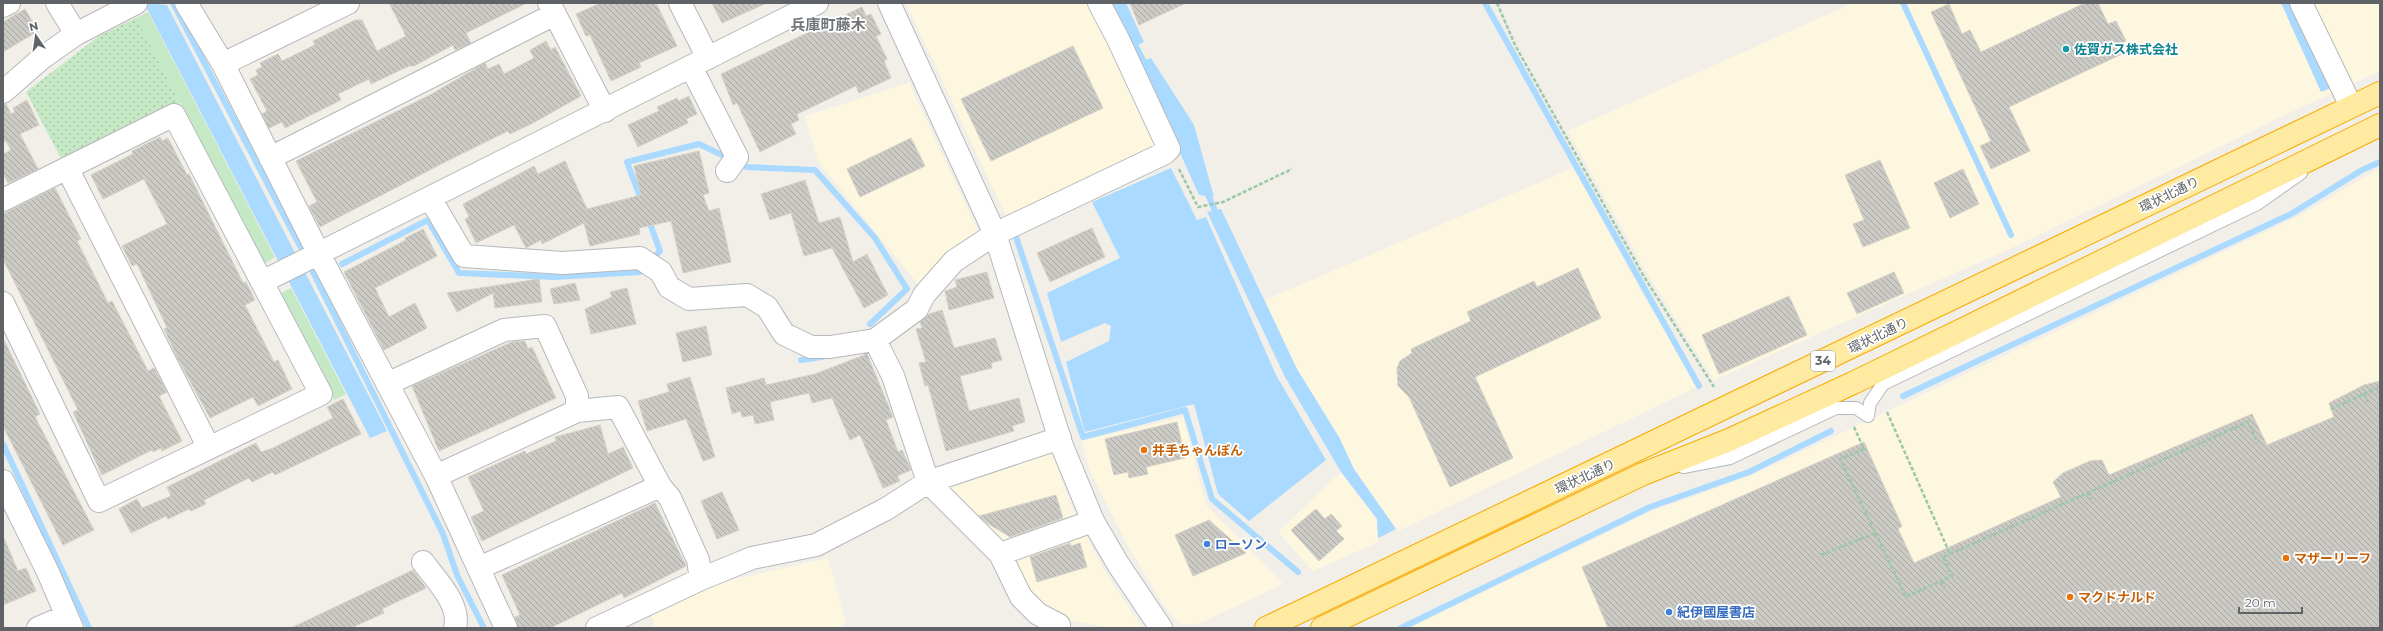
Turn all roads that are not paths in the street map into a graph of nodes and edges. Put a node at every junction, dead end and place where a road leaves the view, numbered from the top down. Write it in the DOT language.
graph roads {
  1 [pos="9,3"];
  2 [pos="57,3"];
  3 [pos="135,3"];
  4 [pos="186,3"];
  5 [pos="348,3"];
  6 [pos="680,3"];
  7 [pos="817,3"];
  8 [pos="889,3"];
  9 [pos="1099,3"];
  10 [pos="2301,3"];
  11 [pos="3,6"];
  12 [pos="552,9"];
  13 [pos="76,34"];
  14 [pos="700,63"];
  15 [pos="222,64"];
  16 [pos="3,92"];
  17 [pos="2380,93"];
  18 [pos="2351,106"];
  19 [pos="605,111"];
  20 [pos="2380,125"];
  21 [pos="2351,138"];
  22 [pos="270,158"];
  23 [pos="732,164"];
  24 [pos="67,168"];
  25 [pos="430,198"];
  26 [pos="3,200"];
  27 [pos="995,234"];
  28 [pos="319,254"];
  29 [pos="262,282"];
  30 [pos="3,303"];
  31 [pos="875,340"];
  32 [pos="387,384"];
  33 [pos="577,411"];
  34 [pos="1060,438"];
  35 [pos="209,448"];
  36 [pos="1643,474"];
  37 [pos="436,476"];
  38 [pos="928,482"];
  39 [pos="660,486"];
  40 [pos="6,494"];
  41 [pos="1093,521"];
  42 [pos="1000,554"];
  43 [pos="422,562"];
  44 [pos="479,568"];
  45 [pos="701,579"];
  46 [pos="69,622"];
  47 [pos="1059,625"];
  48 [pos="38,628"];
  49 [pos="455,628"];
  50 [pos="506,628"];
  51 [pos="597,628"];
  52 [pos="1161,628"];
  53 [pos="1266,628"];
  54 [pos="1322,628"];
  1 -- 11 [label="street"];
  2 -- 13 [label="street"];
  3 -- 13 [label="street"];
  4 -- 15 [label="street"];
  5 -- 15 [label="street"];
  6 -- 14 [label="street"];
  7 -- 14 [label="street"];
  8 -- 27 [label="street"];
  9 -- 27 [label="street"];
  10 -- 18 [label="street"];
  12 -- 19 [label="street"];
  12 -- 22 [label="street"];
  13 -- 16 [label="street"];
  14 -- 19 [label="street"];
  14 -- 23 [label="street"];
  15 -- 22 [label="street"];
  17 -- 18 [label="highway, 環状北通り / 34"];
  18 -- 53 [label="highway, 環状北通り / 34"];
  19 -- 25 [label="street"];
  20 -- 21 [label="highway, 環状北通り / 34"];
  21 -- 36 [label="highway, 環状北通り / 34"];
  21 -- 36 [label="lane"];
  22 -- 28 [label="street"];
  24 -- 26 [label="street"];
  24 -- 29 [label="street"];
  24 -- 35 [label="street"];
  25 -- 28 [label="street"];
  25 -- 31 [label="street"];
  27 -- 31 [label="street"];
  27 -- 34 [label="street"];
  28 -- 29 [label="street"];
  28 -- 32 [label="street"];
  29 -- 35 [label="street"];
  30 -- 35 [label="street"];
  31 -- 38 [label="street"];
  32 -- 33 [label="street"];
  32 -- 37 [label="street"];
  33 -- 37 [label="street"];
  33 -- 39 [label="street"];
  34 -- 38 [label="street"];
  34 -- 41 [label="street"];
  36 -- 54 [label="highway, 環状北通り / 34"];
  37 -- 44 [label="street"];
  38 -- 42 [label="street"];
  38 -- 45 [label="street"];
  39 -- 44 [label="street"];
  39 -- 45 [label="street"];
  40 -- 46 [label="street"];
  41 -- 42 [label="street"];
  41 -- 52 [label="street"];
  42 -- 47 [label="street"];
  43 -- 49 [label="street"];
  44 -- 50 [label="street"];
  45 -- 51 [label="street"];
  46 -- 48 [label="street"];
}
